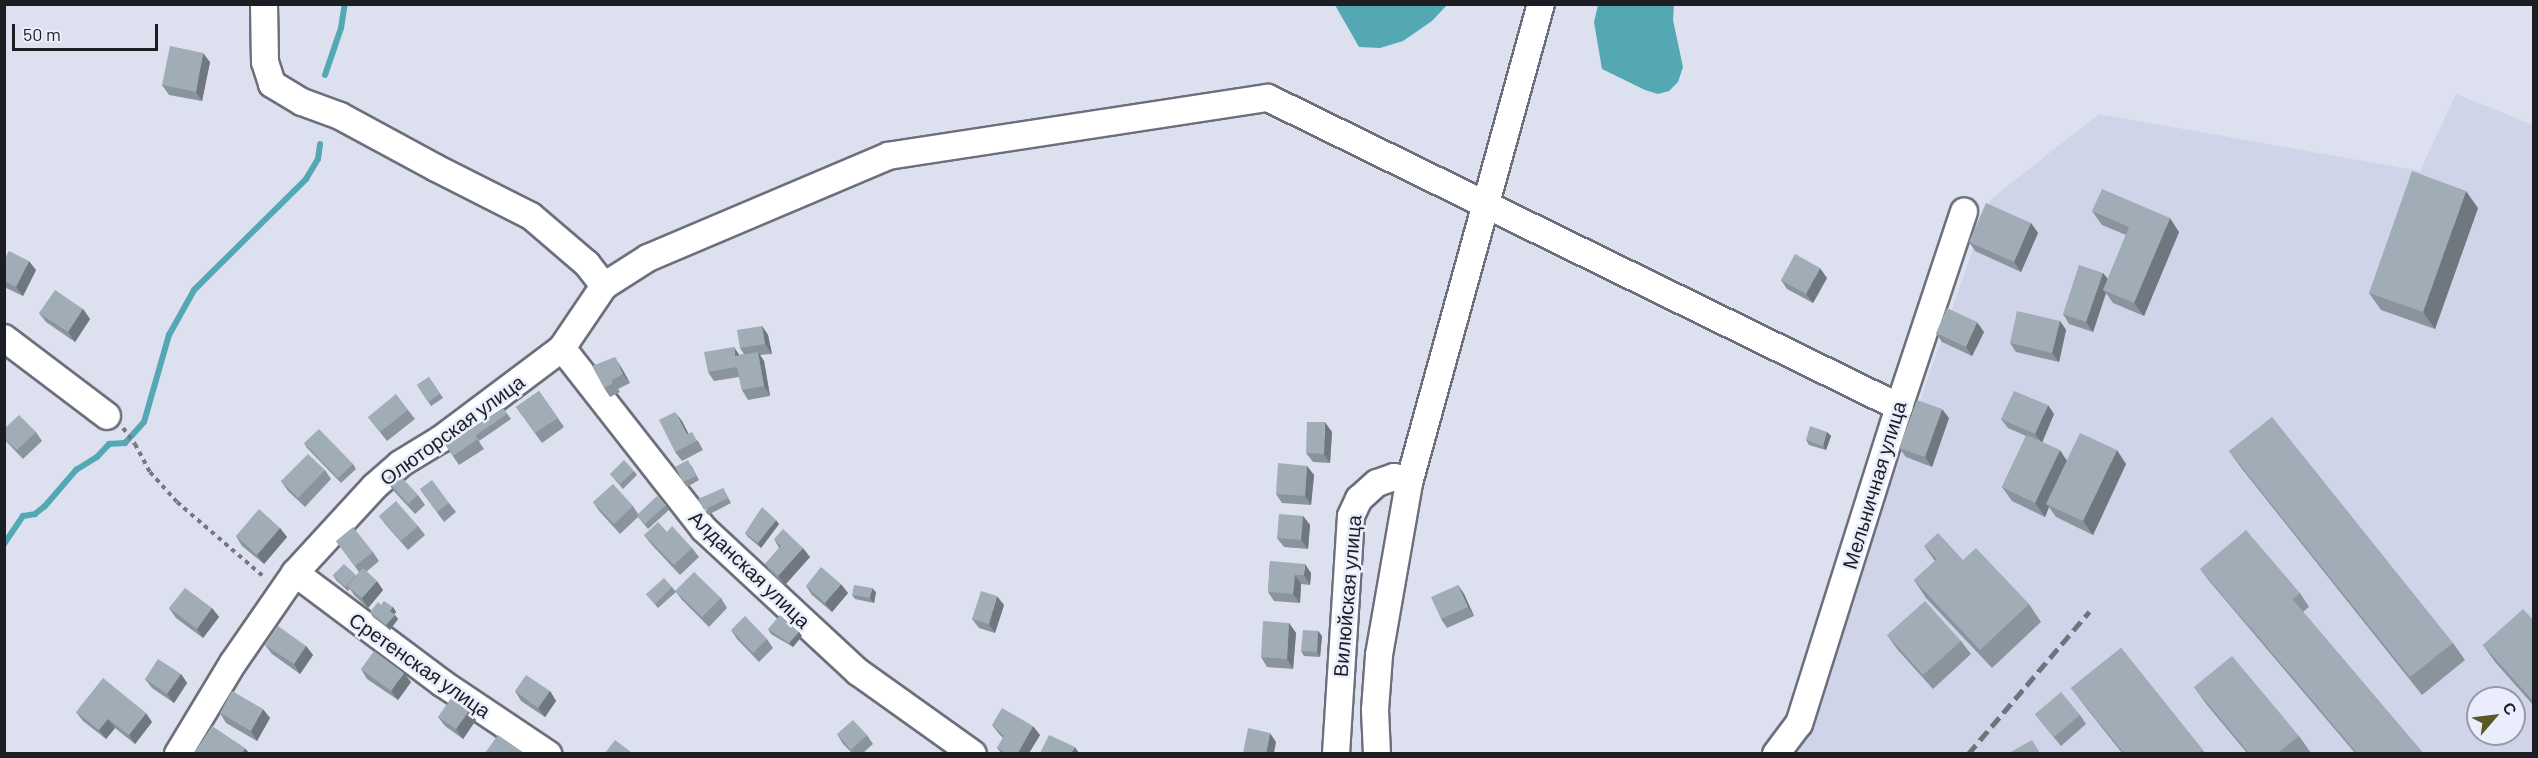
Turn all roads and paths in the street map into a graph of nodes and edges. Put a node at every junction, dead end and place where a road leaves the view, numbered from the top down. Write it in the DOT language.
graph roads {
  1 [pos="264,4"];
  2 [pos="1541,4"];
  3 [pos="1486,205"];
  4 [pos="1964,212"];
  5 [pos="604,285"];
  6 [pos="4,338"];
  7 [pos="562,348"];
  8 [pos="1899,407"];
  9 [pos="116,423"];
  10 [pos="1410,480"];
  11 [pos="288,583"];
  12 [pos="178,753"];
  13 [pos="548,753"];
  14 [pos="973,753"];
  15 [pos="1336,753"];
  16 [pos="1377,753"];
  17 [pos="1776,753"];
  1 -- 5 [label="street"];
  2 -- 3 [label="street"];
  3 -- 5 [label="street"];
  3 -- 8 [label="street"];
  3 -- 10 [label="street"];
  4 -- 8 [label="street, Мельничная улица"];
  5 -- 7 [label="street, Олюторская улица"];
  6 -- 9 [label="street"];
  7 -- 11 [label="street, Олюторская улица"];
  7 -- 14 [label="street, Алданская улица"];
  8 -- 17 [label="street, Мельничная улица"];
  9 -- 11 [label="path"];
  10 -- 15 [label="street, Вилюйская улица"];
  10 -- 16 [label="street"];
  11 -- 12 [label="street, Олюторская улица"];
  11 -- 13 [label="street, Сретенская улица"];
}
